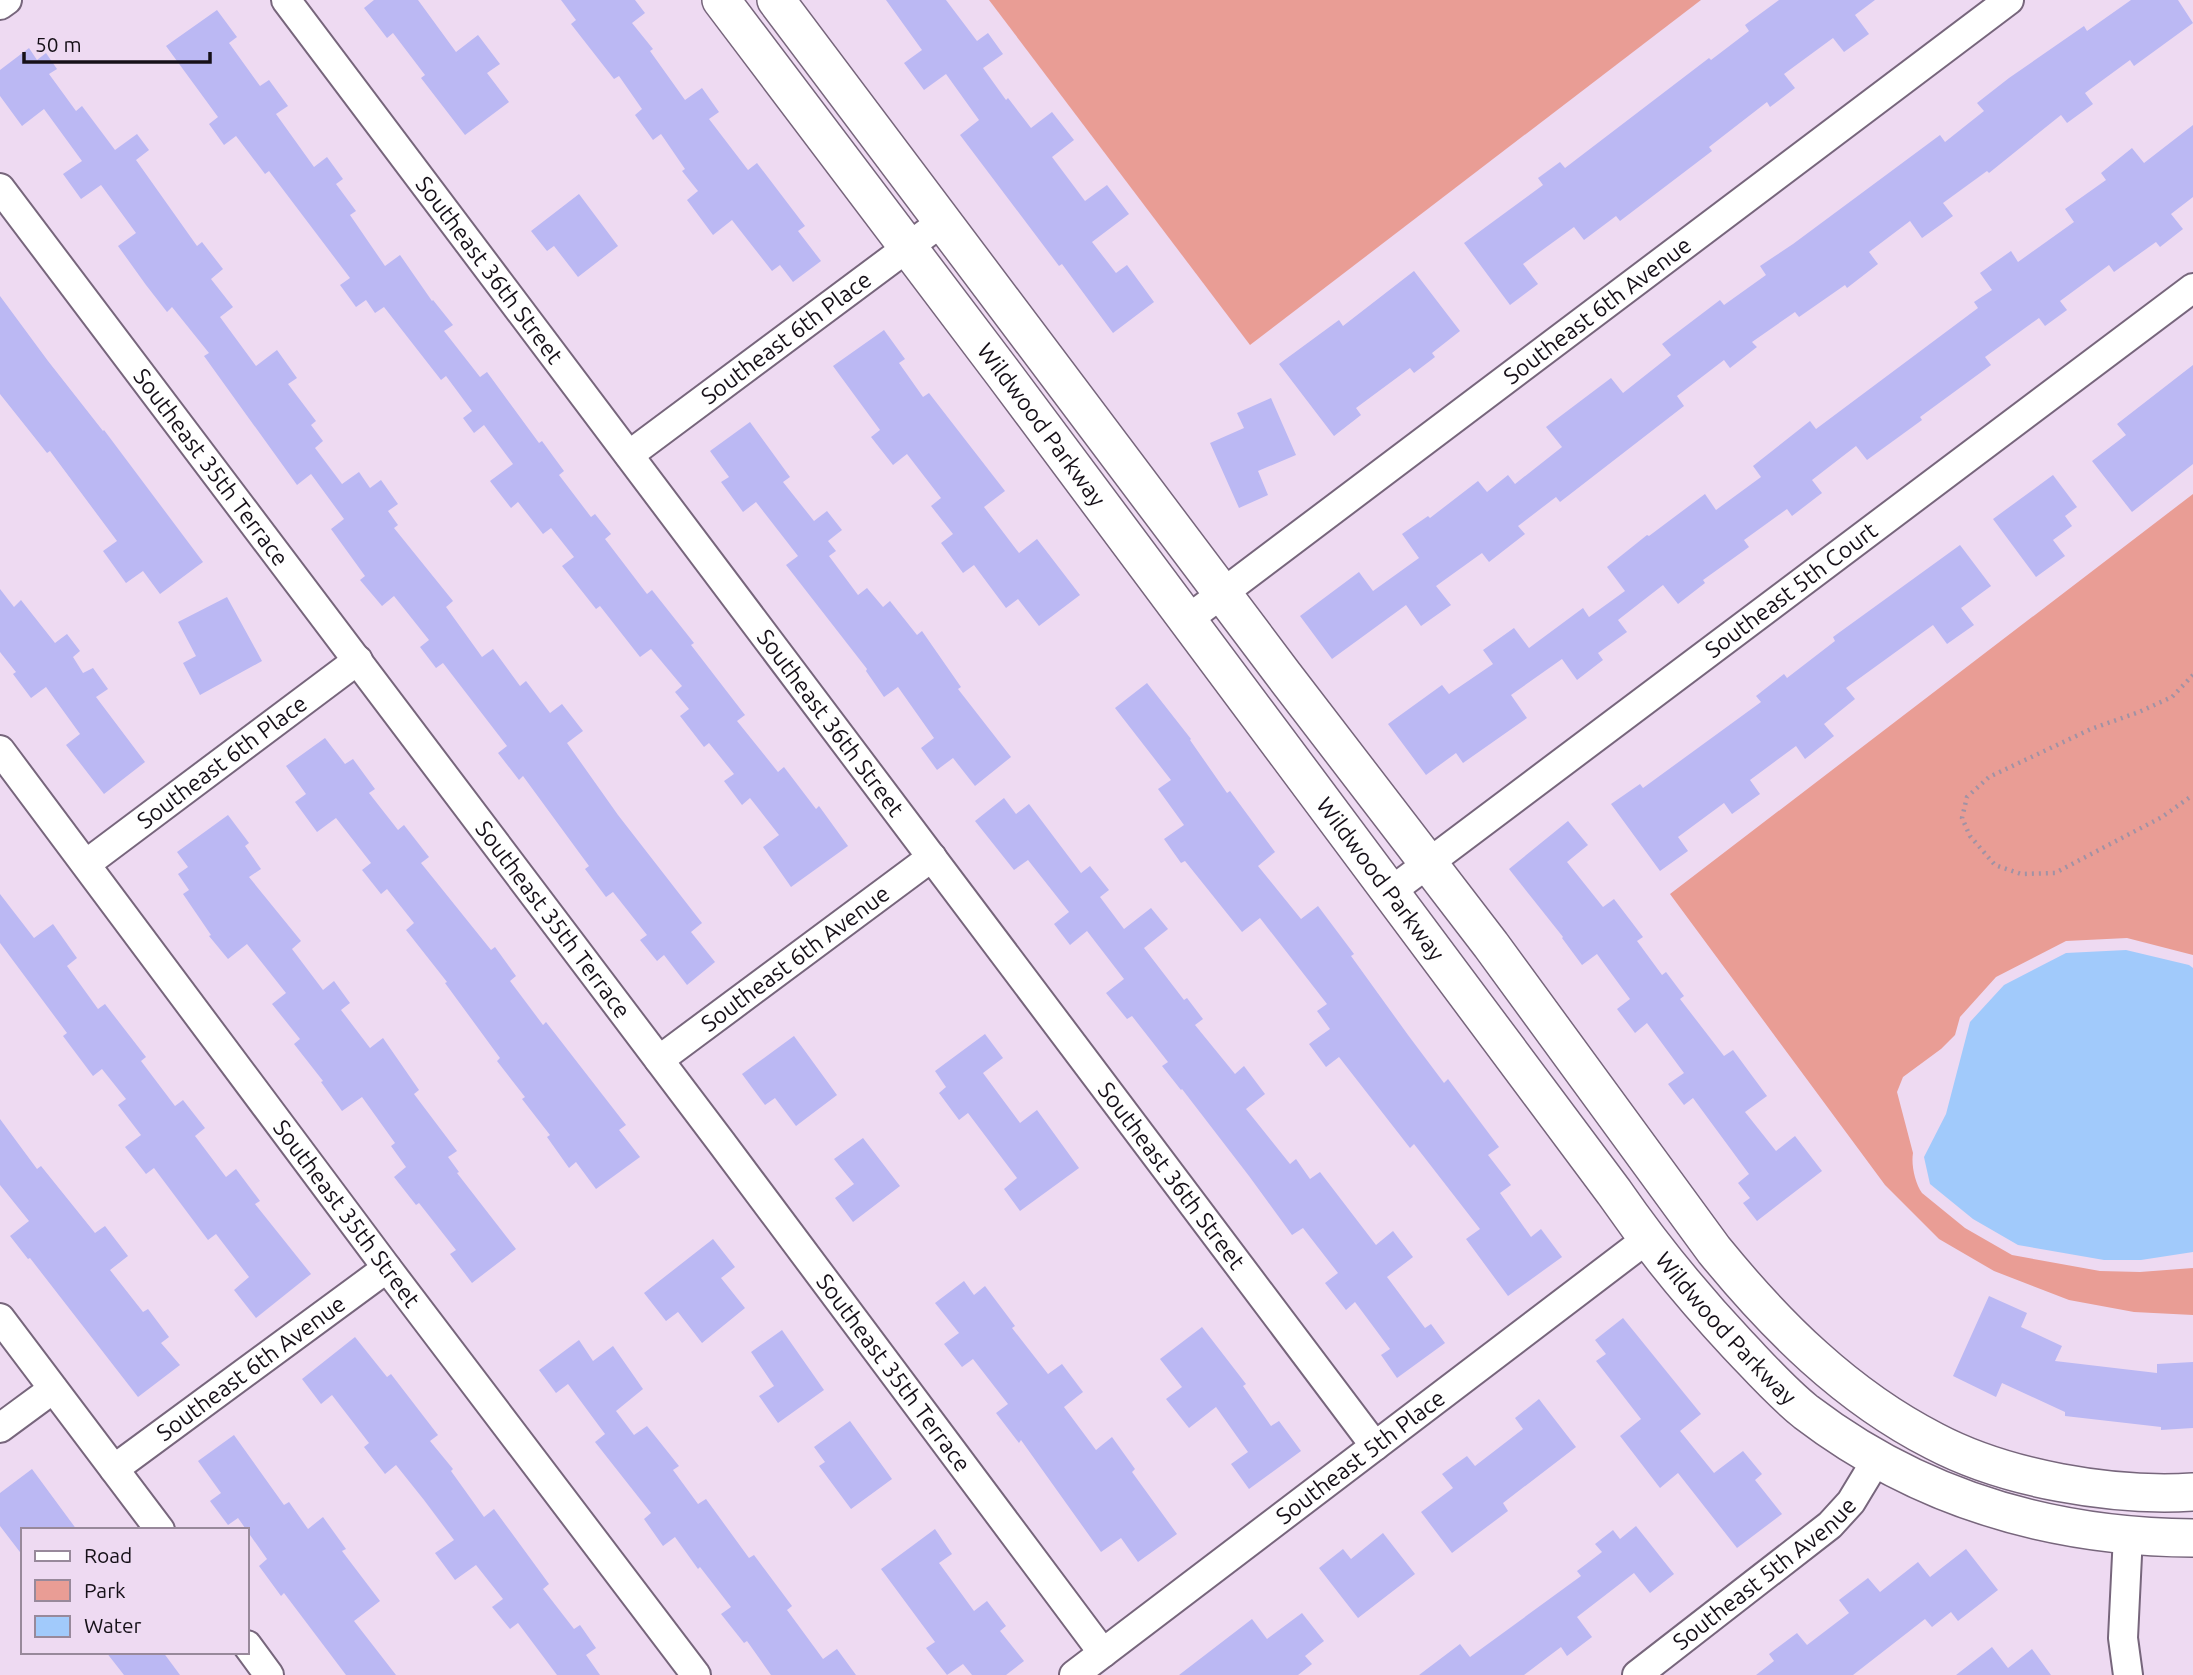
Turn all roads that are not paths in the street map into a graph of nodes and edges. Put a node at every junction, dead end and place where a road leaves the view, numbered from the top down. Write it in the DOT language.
graph roads {
  1 [pos="7,0"];
  2 [pos="286,0"];
  3 [pos="721,0"];
  4 [pos="776,0"];
  5 [pos="2009,0"];
  6 [pos="0,5"];
  7 [pos="0,188"];
  8 [pos="943,221"];
  9 [pos="908,248"];
  10 [pos="2193,288"];
  11 [pos="629,455"];
  12 [pos="1223,593"];
  13 [pos="1187,620"];
  14 [pos="358,660"];
  15 [pos="0,750"];
  16 [pos="932,857"];
  17 [pos="1429,863"];
  18 [pos="86,864"];
  19 [pos="1390,892"];
  20 [pos="659,1060"];
  21 [pos="1647,1239"];
  22 [pos="387,1268"];
  23 [pos="0,1318"];
  24 [pos="54,1389"];
  25 [pos="0,1428"];
  26 [pos="1375,1446"];
  27 [pos="1877,1459"];
  28 [pos="114,1468"];
  29 [pos="2193,1492"];
  30 [pos="159,1528"];
  31 [pos="2128,1535"];
  32 [pos="2193,1538"];
  33 [pos="248,1646"];
  34 [pos="1103,1653"];
  35 [pos="269,1675"];
  36 [pos="696,1675"];
  37 [pos="1074,1675"];
  38 [pos="1637,1675"];
  39 [pos="2128,1675"];
  1 -- 6 [label="street"];
  2 -- 11 [label="street, Southeast 36th Street"];
  3 -- 9 [label="street, Wildwood Parkway"];
  4 -- 8 [label="street, Wildwood Parkway"];
  5 -- 12 [label="street, Southeast 6th Avenue"];
  7 -- 14 [label="street, Southeast 35th Terrace"];
  8 -- 9 [label="street, Southeast 6th Place"];
  8 -- 12 [label="street, Wildwood Parkway"];
  9 -- 11 [label="street, Southeast 6th Place"];
  9 -- 13 [label="street, Wildwood Parkway"];
  10 -- 17 [label="street, Southeast 5th Court"];
  11 -- 16 [label="street, Southeast 36th Street"];
  12 -- 13 [label="street, Southeast 6th Avenue"];
  12 -- 17 [label="street, Wildwood Parkway"];
  13 -- 19 [label="street, Wildwood Parkway"];
  14 -- 18 [label="street, Southeast 6th Place"];
  14 -- 20 [label="street, Southeast 35th Terrace"];
  15 -- 18 [label="street, Southeast 35th Street"];
  16 -- 20 [label="street, Southeast 6th Avenue"];
  16 -- 26 [label="street, Southeast 36th Street"];
  17 -- 19 [label="street, Southeast 5th Court"];
  17 -- 29 [label="street, Wildwood Parkway"];
  18 -- 22 [label="street, Southeast 35th Street"];
  19 -- 21 [label="street, Wildwood Parkway"];
  20 -- 34 [label="street, Southeast 35th Terrace"];
  21 -- 26 [label="street, Southeast 5th Place"];
  21 -- 27 [label="street, Wildwood Parkway"];
  22 -- 28 [label="street, Southeast 6th Avenue"];
  22 -- 36 [label="street, Southeast 35th Street"];
  23 -- 24 [label="street"];
  24 -- 25 [label="street"];
  24 -- 28 [label="street"];
  26 -- 34 [label="street, Southeast 5th Place"];
  27 -- 31 [label="street, Wildwood Parkway"];
  27 -- 38 [label="street, Southeast 5th Avenue"];
  28 -- 30 [label="street"];
  31 -- 32 [label="street, Wildwood Parkway"];
  31 -- 39 [label="street"];
  33 -- 35 [label="street"];
  34 -- 37 [label="street, Southeast 5th Place"];
}
